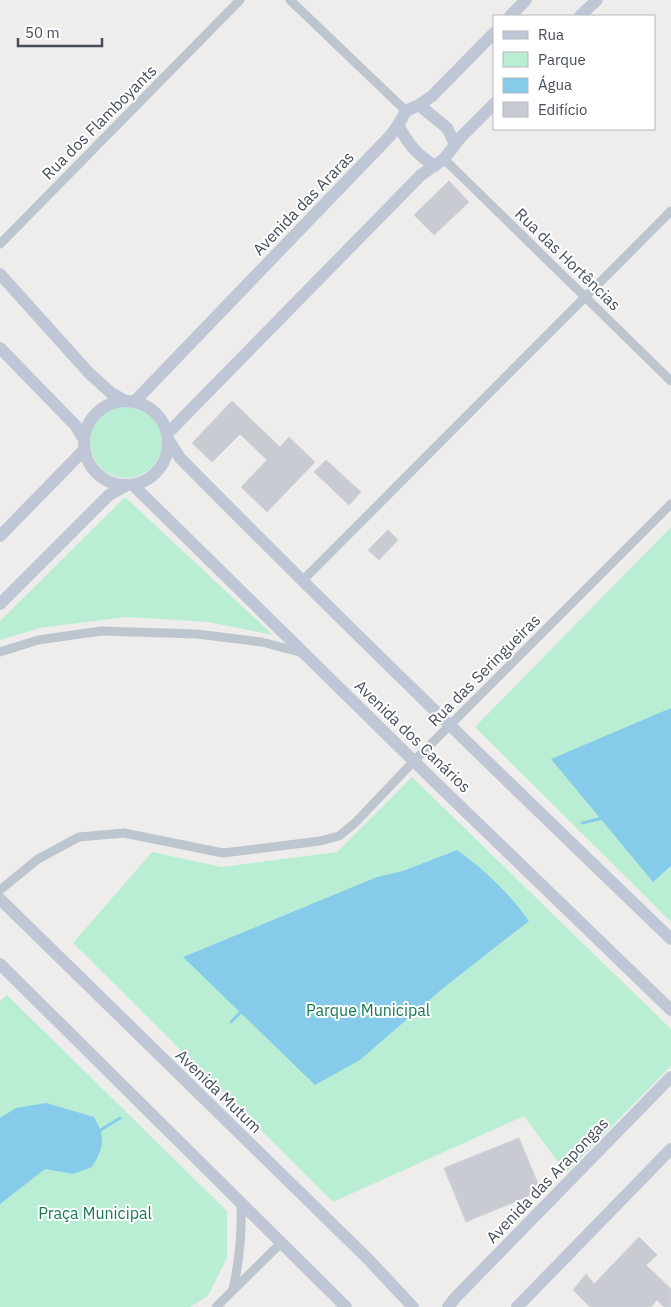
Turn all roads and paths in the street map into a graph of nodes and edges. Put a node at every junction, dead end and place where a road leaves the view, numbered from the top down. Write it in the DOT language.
graph roads {
  1 [pos="240,0"];
  2 [pos="290,0"];
  3 [pos="526,0"];
  4 [pos="596,0"];
  5 [pos="511,15"];
  6 [pos="581,15"];
  7 [pos="493,34"];
  8 [pos="419,105"];
  9 [pos="493,105"];
  10 [pos="406,111"];
  11 [pos="398,125"];
  12 [pos="455,144"];
  13 [pos="439,162"];
  14 [pos="671,211"];
  15 [pos="0,244"];
  16 [pos="0,274"];
  17 [pos="586,297"];
  18 [pos="0,348"];
  19 [pos="671,381"];
  20 [pos="130,401"];
  21 [pos="168,436"];
  22 [pos="83,444"];
  23 [pos="130,485"];
  24 [pos="671,504"];
  25 [pos="0,536"];
  26 [pos="302,581"];
  27 [pos="0,604"];
  28 [pos="0,652"];
  29 [pos="306,654"];
  30 [pos="449,726"];
  31 [pos="414,761"];
  32 [pos="0,890"];
  33 [pos="0,899"];
  34 [pos="671,939"];
  35 [pos="0,964"];
  36 [pos="671,1010"];
  37 [pos="671,1077"];
  38 [pos="671,1149"];
  39 [pos="241,1203"];
  40 [pos="281,1242"];
  41 [pos="232,1291"];
  42 [pos="216,1307"];
  43 [pos="346,1307"];
  44 [pos="413,1307"];
  45 [pos="448,1307"];
  46 [pos="517,1307"];
  1 -- 15 [label="street, Rua dos Flamboyants"];
  2 -- 10 [label="street"];
  3 -- 5 [label="street"];
  4 -- 6 [label="street"];
  7 -- 8 [label="street"];
  8 -- 10 [label="street"];
  8 -- 12 [label="street"];
  9 -- 12 [label="street"];
  10 -- 11 [label="street, Avenida das Araras"];
  11 -- 13 [label="street"];
  11 -- 20 [label="street, Avenida das Araras"];
  12 -- 13 [label="street"];
  13 -- 17 [label="street, Rua das Hortências"];
  13 -- 21 [label="street"];
  14 -- 17 [label="street"];
  16 -- 20 [label="street"];
  17 -- 19 [label="street, Rua das Hortências"];
  17 -- 26 [label="street"];
  18 -- 22 [label="street"];
  20 -- 21 [label="street"];
  20 -- 22 [label="street"];
  21 -- 23 [label="street"];
  21 -- 26 [label="street, Avenida dos Canários"];
  22 -- 23 [label="street"];
  22 -- 25 [label="street"];
  23 -- 27 [label="street"];
  23 -- 29 [label="street, Avenida dos Canários"];
  24 -- 30 [label="street, Rua das Seringueiras"];
  26 -- 30 [label="street, Avenida dos Canários"];
  28 -- 29 [label="street"];
  29 -- 31 [label="street, Avenida dos Canários"];
  30 -- 31 [label="street, Rua das Seringueiras"];
  30 -- 34 [label="street, Avenida dos Canários"];
  31 -- 32 [label="street, Rua das Seringueiras"];
  31 -- 36 [label="street, Avenida dos Canários"];
  33 -- 44 [label="street, Avenida Mutum"];
  35 -- 39 [label="street"];
  37 -- 45 [label="street, Avenida das Arapongas"];
  38 -- 46 [label="street"];
  39 -- 40 [label="street"];
  39 -- 41 [label="street"];
  40 -- 41 [label="street"];
  40 -- 43 [label="street"];
  41 -- 42 [label="street"];
}
